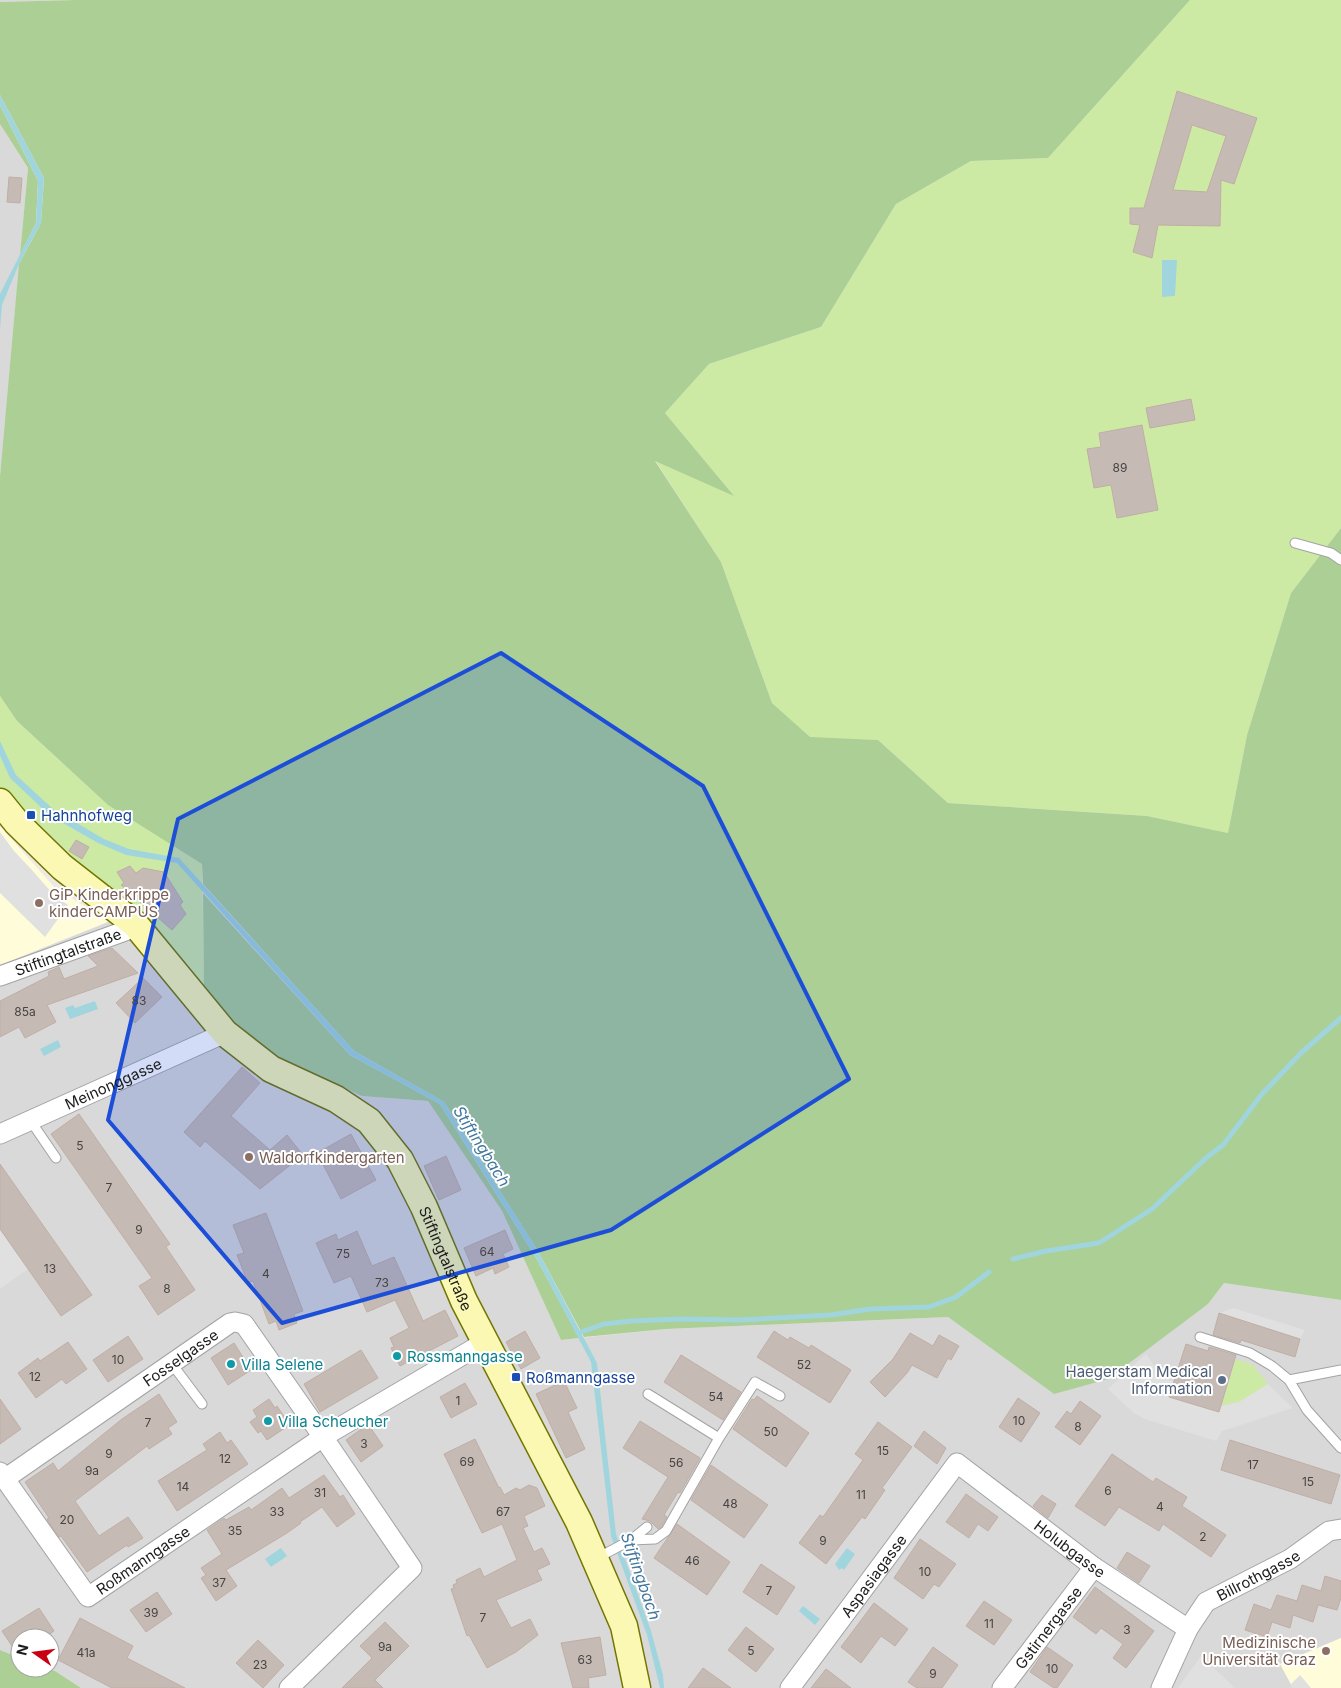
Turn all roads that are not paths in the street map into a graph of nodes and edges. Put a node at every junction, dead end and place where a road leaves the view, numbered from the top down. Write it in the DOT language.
graph roads {
  1 [pos="1295,543"];
  2 [pos="1341,560"];
  3 [pos="0,802"];
  4 [pos="135,924"];
  5 [pos="0,976"];
  6 [pos="225,1032"];
  7 [pos="29,1120"];
  8 [pos="0,1134"];
  9 [pos="56,1158"];
  10 [pos="1200,1337"];
  11 [pos="485,1342"];
  12 [pos="172,1364"];
  13 [pos="1341,1370"];
  14 [pos="1289,1380"];
  15 [pos="648,1394"];
  16 [pos="780,1396"];
  17 [pos="202,1404"];
  18 [pos="323,1437"];
  19 [pos="720,1438"];
  20 [pos="1341,1448"];
  21 [pos="957,1463"];
  22 [pos="3,1475"];
  23 [pos="648,1527"];
  24 [pos="1341,1529"];
  25 [pos="631,1540"];
  26 [pos="601,1556"];
  27 [pos="1094,1567"];
  28 [pos="1188,1629"];
  29 [pos="289,1688"];
  30 [pos="637,1688"];
  31 [pos="790,1688"];
  32 [pos="1002,1688"];
  33 [pos="1161,1688"];
  1 -- 2 [label="lane"];
  3 -- 4 [label="street, Stiftingtalstraße"];
  4 -- 5 [label="street, Stiftingtalstraße"];
  4 -- 6 [label="street, Stiftingtalstraße"];
  6 -- 7 [label="street, Meinonggasse"];
  6 -- 11 [label="street, Stiftingtalstraße"];
  7 -- 8 [label="street, Meinonggasse"];
  7 -- 9 [label="lane"];
  10 -- 14 [label="lane"];
  11 -- 18 [label="street, Roßmanngasse"];
  11 -- 26 [label="street, Stiftingtalstraße"];
  12 -- 17 [label="lane"];
  12 -- 18 [label="street, Fosselgasse"];
  12 -- 22 [label="street, Fosselgasse"];
  13 -- 14 [label="lane"];
  14 -- 20 [label="lane"];
  15 -- 19 [label="lane"];
  16 -- 19 [label="lane"];
  18 -- 22 [label="street, Roßmanngasse"];
  18 -- 29 [label="street"];
  19 -- 25 [label="lane"];
  21 -- 27 [label="street, Holubgasse"];
  21 -- 31 [label="street, Aspasiagasse"];
  23 -- 25 [label="lane"];
  24 -- 28 [label="street, Billrothgasse"];
  25 -- 26 [label="lane"];
  26 -- 30 [label="street, Stiftingtalstraße"];
  27 -- 28 [label="street, Holubgasse"];
  27 -- 32 [label="street, Gstirnergasse"];
  28 -- 33 [label="street, Billrothgasse"];
}
